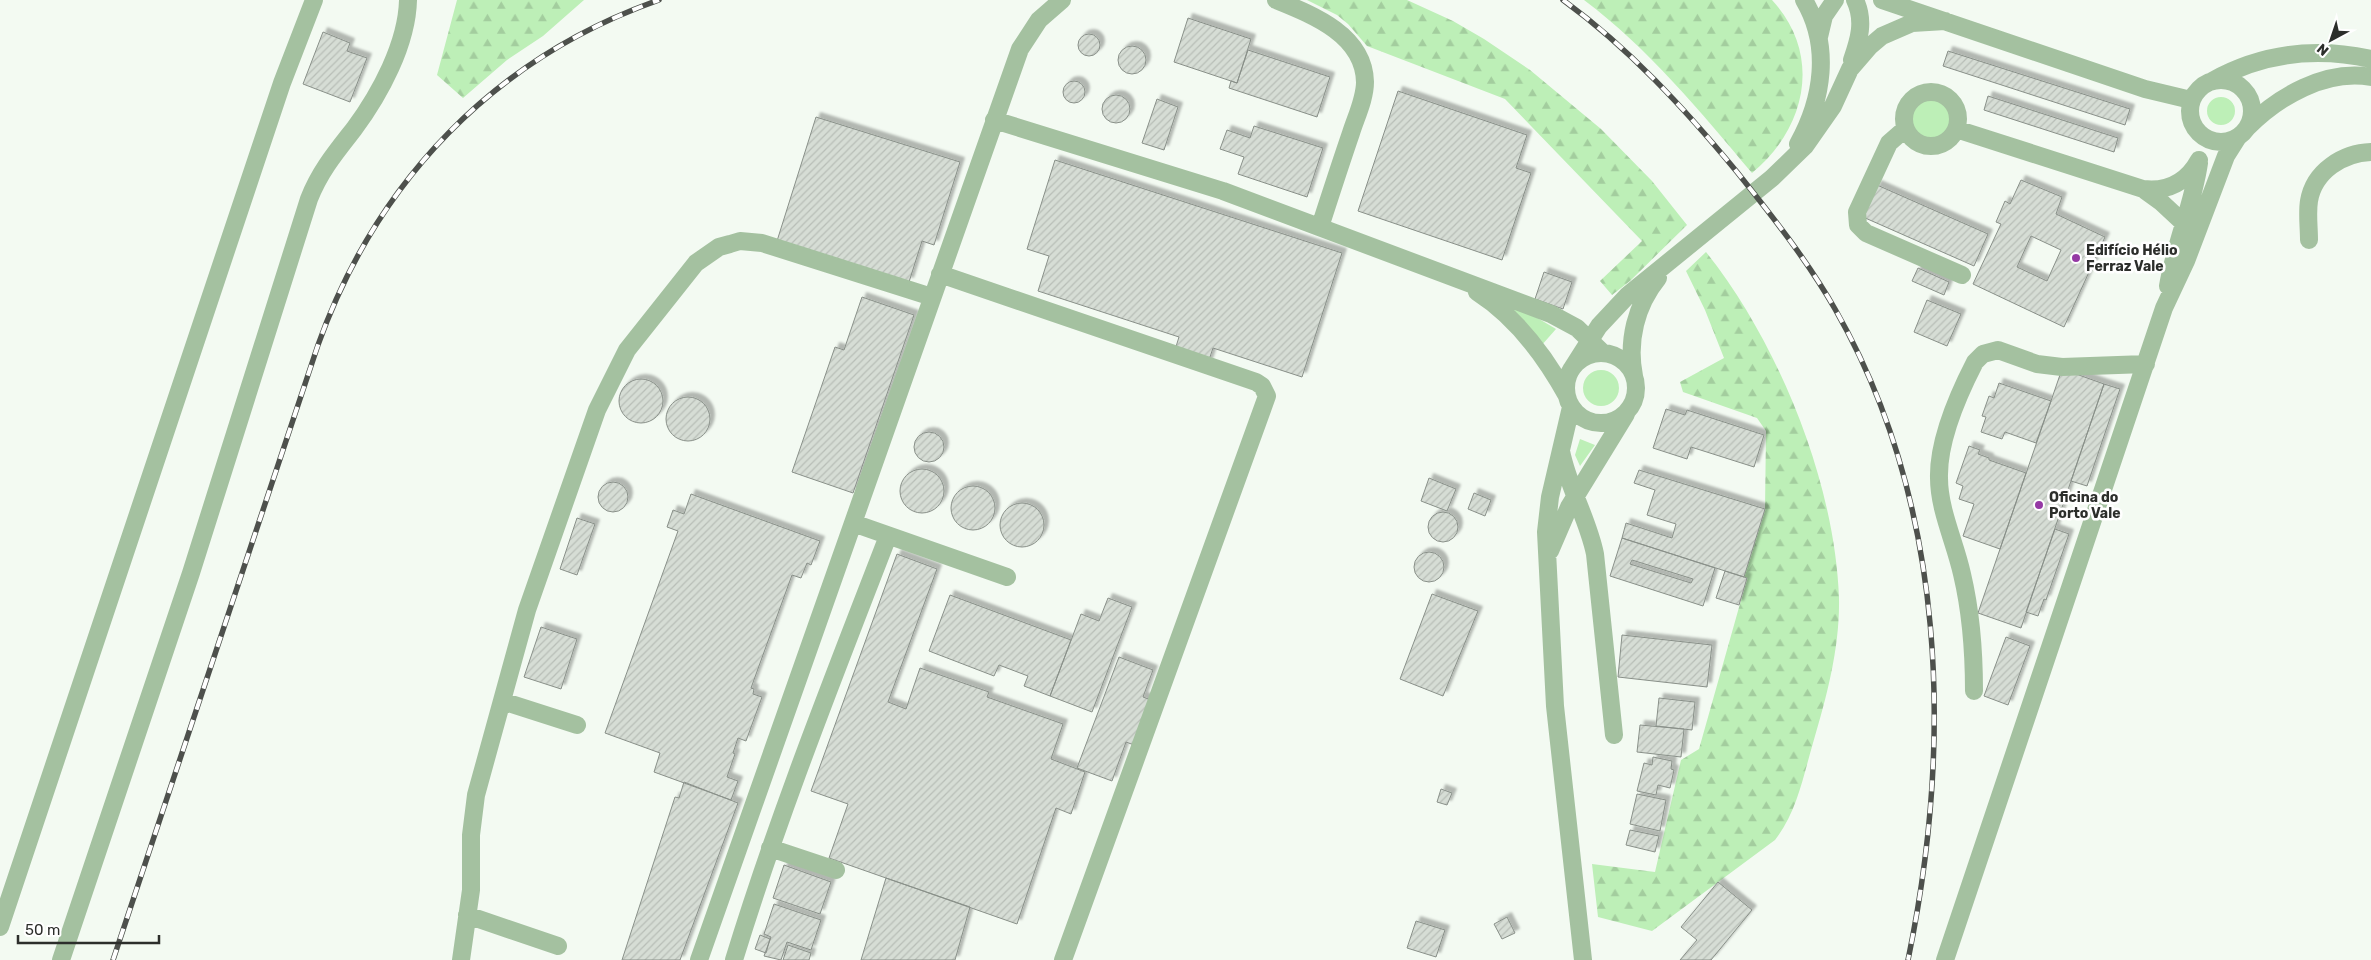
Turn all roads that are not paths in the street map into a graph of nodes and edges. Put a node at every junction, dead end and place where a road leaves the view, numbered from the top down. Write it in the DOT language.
graph roads {
  1 [pos="314,0"];
  2 [pos="408,0"];
  3 [pos="1062,0"];
  4 [pos="1276,0"];
  5 [pos="1804,0"];
  6 [pos="1834,0"];
  7 [pos="1856,0"];
  8 [pos="1882,0"];
  9 [pos="1945,21"];
  10 [pos="1819,37"];
  11 [pos="2371,59"];
  12 [pos="2371,77"];
  13 [pos="1845,80"];
  14 [pos="2209,82"];
  15 [pos="2191,100"];
  16 [pos="994,120"];
  17 [pos="1956,128"];
  18 [pos="1905,129"];
  19 [pos="2197,131"];
  20 [pos="2243,132"];
  21 [pos="2371,152"];
  22 [pos="2199,160"];
  23 [pos="1772,178"];
  24 [pos="2143,189"];
  25 [pos="2191,226"];
  26 [pos="1320,227"];
  27 [pos="2309,240"];
  28 [pos="1678,255"];
  29 [pos="940,274"];
  30 [pos="1962,276"];
  31 [pos="1460,280"];
  32 [pos="932,297"];
  33 [pos="1590,339"];
  34 [pos="1603,354"];
  35 [pos="2146,364"];
  36 [pos="1571,370"];
  37 [pos="1636,384"];
  38 [pos="1570,402"];
  39 [pos="1628,410"];
  40 [pos="1561,451"];
  41 [pos="1576,495"];
  42 [pos="853,523"];
  43 [pos="888,536"];
  44 [pos="1548,558"];
  45 [pos="1006,577"];
  46 [pos="1974,691"];
  47 [pos="502,701"];
  48 [pos="578,725"];
  49 [pos="1614,735"];
  50 [pos="770,848"];
  51 [pos="836,870"];
  52 [pos="467,915"];
  53 [pos="0,927"];
  54 [pos="558,946"];
  55 [pos="60,960"];
  56 [pos="461,960"];
  57 [pos="700,960"];
  58 [pos="734,960"];
  59 [pos="1063,960"];
  60 [pos="1583,960"];
  61 [pos="1945,960"];
  1 -- 53 [label="street"];
  2 -- 55 [label="street"];
  3 -- 16 [label="street"];
  4 -- 26 [label="street"];
  5 -- 10 [label="street"];
  6 -- 10 [label="street"];
  7 -- 13 [label="street"];
  8 -- 9 [label="street"];
  9 -- 13 [label="street"];
  9 -- 15 [label="street"];
  10 -- 23 [label="street"];
  11 -- 14 [label="street"];
  12 -- 20 [label="street"];
  13 -- 23 [label="street"];
  14 -- 15 [label="street"];
  14 -- 20 [label="street"];
  15 -- 19 [label="street"];
  16 -- 26 [label="street"];
  16 -- 29 [label="street"];
  17 -- 18 [label="street"];
  17 -- 18 [label="street"];
  17 -- 24 [label="street"];
  18 -- 30 [label="street"];
  19 -- 20 [label="street"];
  19 -- 22 [label="street"];
  20 -- 25 [label="street"];
  21 -- 27 [label="street"];
  22 -- 24 [label="street"];
  22 -- 25 [label="street"];
  23 -- 28 [label="street"];
  24 -- 25 [label="street"];
  25 -- 35 [label="street"];
  26 -- 31 [label="street"];
  28 -- 33 [label="street"];
  28 -- 37 [label="street"];
  29 -- 32 [label="street"];
  29 -- 59 [label="street"];
  31 -- 33 [label="street"];
  31 -- 38 [label="street"];
  32 -- 42 [label="street"];
  32 -- 47 [label="street"];
  33 -- 34 [label="street"];
  33 -- 36 [label="street"];
  34 -- 36 [label="street"];
  34 -- 37 [label="street"];
  35 -- 46 [label="street"];
  35 -- 61 [label="street"];
  36 -- 38 [label="street"];
  37 -- 39 [label="street"];
  38 -- 39 [label="street"];
  38 -- 40 [label="street"];
  39 -- 41 [label="street"];
  40 -- 41 [label="street"];
  40 -- 44 [label="street"];
  41 -- 44 [label="street"];
  41 -- 49 [label="street"];
  42 -- 43 [label="street"];
  42 -- 57 [label="street"];
  43 -- 45 [label="street"];
  43 -- 50 [label="street"];
  44 -- 60 [label="street"];
  47 -- 48 [label="street"];
  47 -- 52 [label="street"];
  50 -- 51 [label="street"];
  50 -- 58 [label="street"];
  52 -- 54 [label="street"];
  52 -- 56 [label="street"];
}
